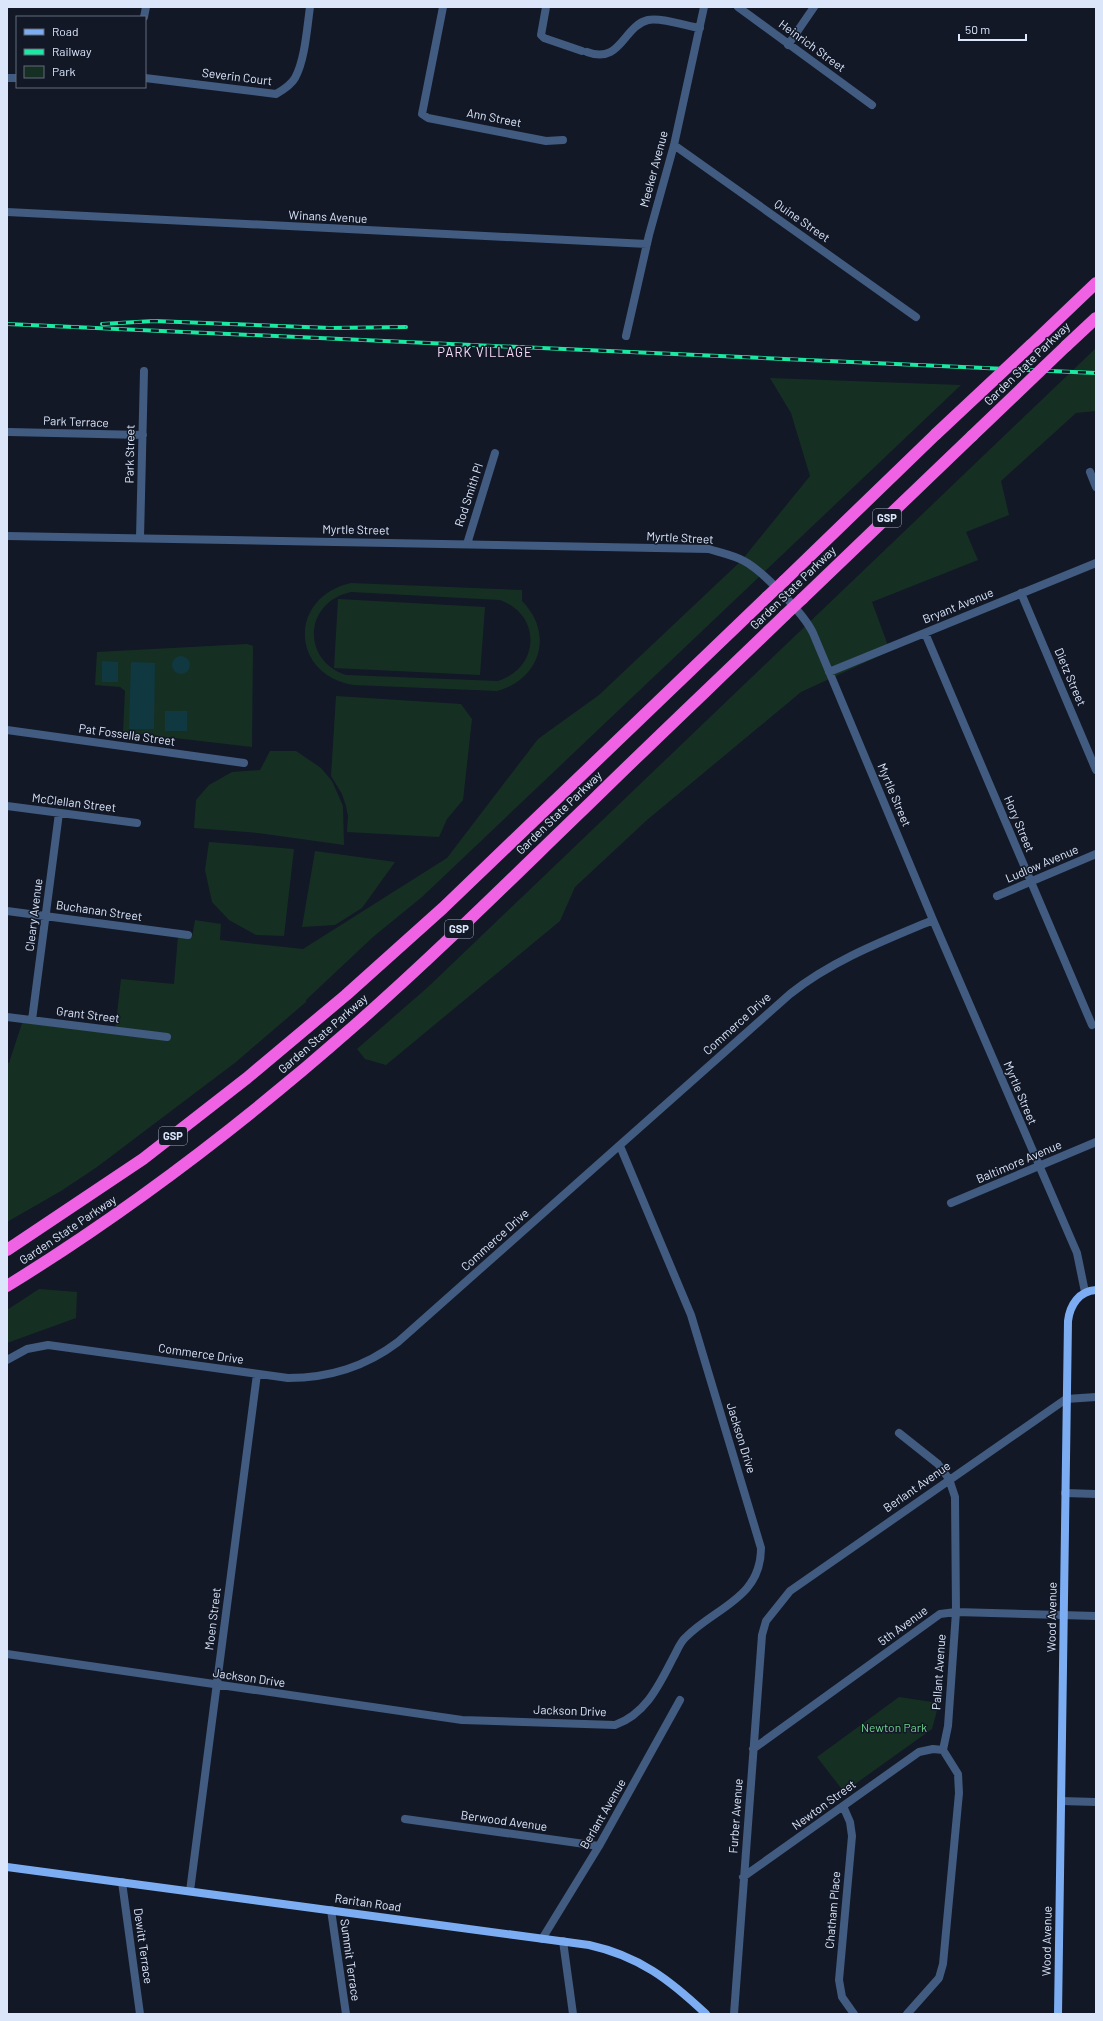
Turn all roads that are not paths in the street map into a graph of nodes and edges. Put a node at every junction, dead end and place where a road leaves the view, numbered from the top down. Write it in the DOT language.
graph roads {
  1 [pos="310,7"];
  2 [pos="443,7"];
  3 [pos="546,7"];
  4 [pos="704,7"];
  5 [pos="738,7"];
  6 [pos="814,7"];
  7 [pos="700,28"];
  8 [pos="788,45"];
  9 [pos="146,78"];
  10 [pos="872,105"];
  11 [pos="563,140"];
  12 [pos="674,145"];
  13 [pos="7,212"];
  14 [pos="647,244"];
  15 [pos="1096,283"];
  16 [pos="916,317"];
  17 [pos="1096,318"];
  18 [pos="626,336"];
  19 [pos="144,371"];
  20 [pos="9,432"];
  21 [pos="143,435"];
  22 [pos="495,453"];
  23 [pos="1090,472"];
  24 [pos="1096,487"];
  25 [pos="7,536"];
  26 [pos="140,538"];
  27 [pos="466,544"];
  28 [pos="1096,562"];
  29 [pos="1021,593"];
  30 [pos="925,633"];
  31 [pos="829,672"];
  32 [pos="7,730"];
  33 [pos="244,763"];
  34 [pos="1096,770"];
  35 [pos="7,806"];
  36 [pos="59,813"];
  37 [pos="137,823"];
  38 [pos="1096,854"];
  39 [pos="1031,882"];
  40 [pos="997,896"];
  41 [pos="7,911"];
  42 [pos="46,916"];
  43 [pos="933,920"];
  44 [pos="188,935"];
  45 [pos="7,1017"];
  46 [pos="32,1020"];
  47 [pos="1092,1025"];
  48 [pos="167,1037"];
  49 [pos="1096,1142"];
  50 [pos="620,1146"];
  51 [pos="1038,1166"];
  52 [pos="951,1203"];
  53 [pos="7,1249"];
  54 [pos="7,1286"];
  55 [pos="1096,1290"];
  56 [pos="1085,1292"];
  57 [pos="7,1360"];
  58 [pos="257,1374"];
  59 [pos="1096,1397"];
  60 [pos="1067,1399"];
  61 [pos="899,1433"];
  62 [pos="949,1479"];
  63 [pos="1065,1493"];
  64 [pos="1096,1494"];
  65 [pos="956,1612"];
  66 [pos="1064,1615"];
  67 [pos="1096,1616"];
  68 [pos="766,1621"];
  69 [pos="7,1654"];
  70 [pos="216,1686"];
  71 [pos="680,1700"];
  72 [pos="753,1749"];
  73 [pos="944,1750"];
  74 [pos="1061,1801"];
  75 [pos="1096,1802"];
  76 [pos="843,1806"];
  77 [pos="405,1819"];
  78 [pos="599,1846"];
  79 [pos="7,1867"];
  80 [pos="743,1877"];
  81 [pos="122,1882"];
  82 [pos="190,1891"];
  83 [pos="331,1910"];
  84 [pos="542,1939"];
  85 [pos="563,1941"];
  86 [pos="140,2014"];
  87 [pos="346,2014"];
  88 [pos="573,2014"];
  89 [pos="706,2014"];
  90 [pos="734,2014"];
  91 [pos="854,2014"];
  92 [pos="907,2014"];
  93 [pos="1058,2014"];
  1 -- 9 [label="street, Severin Court"];
  2 -- 11 [label="street, Ann Street"];
  3 -- 7 [label="street"];
  4 -- 7 [label="street, Meeker Avenue"];
  5 -- 8 [label="street, Heinrich Street"];
  6 -- 8 [label="street"];
  7 -- 12 [label="street, Meeker Avenue"];
  8 -- 10 [label="street, Heinrich Street"];
  12 -- 14 [label="street, Meeker Avenue"];
  12 -- 16 [label="street, Quine Street"];
  13 -- 14 [label="street, Winans Avenue"];
  14 -- 18 [label="street, Meeker Avenue"];
  15 -- 53 [label="highway, Garden State Parkway / GSP, bridge"];
  17 -- 54 [label="highway, Garden State Parkway / GSP, bridge"];
  19 -- 21 [label="street, Park Street"];
  20 -- 21 [label="street, Park Terrace"];
  21 -- 26 [label="street, Park Street"];
  22 -- 27 [label="street, Rod Smith Pl"];
  23 -- 24 [label="street"];
  25 -- 26 [label="street, Myrtle Street"];
  26 -- 27 [label="street, Myrtle Street"];
  27 -- 31 [label="street, Myrtle Street"];
  28 -- 29 [label="street, Bryant Avenue"];
  29 -- 30 [label="street, Bryant Avenue"];
  29 -- 34 [label="street, Dietz Street"];
  30 -- 31 [label="street, Bryant Avenue"];
  30 -- 39 [label="street, Hory Street"];
  31 -- 43 [label="street, Myrtle Street"];
  32 -- 33 [label="street, Pat Fossella Street"];
  35 -- 36 [label="street, McClellan Street"];
  36 -- 37 [label="street, McClellan Street"];
  36 -- 42 [label="street, Cleary Avenue"];
  38 -- 39 [label="street, Ludlow Avenue"];
  39 -- 40 [label="street, Ludlow Avenue"];
  39 -- 47 [label="street, Hory Street"];
  41 -- 42 [label="street, Buchanan Street"];
  42 -- 44 [label="street, Buchanan Street"];
  42 -- 46 [label="street, Cleary Avenue"];
  43 -- 50 [label="street, Commerce Drive"];
  43 -- 51 [label="street, Myrtle Street"];
  45 -- 46 [label="street, Grant Street"];
  46 -- 48 [label="street, Grant Street"];
  49 -- 51 [label="street, Baltimore Avenue"];
  50 -- 58 [label="street, Commerce Drive"];
  50 -- 70 [label="street, Jackson Drive"];
  51 -- 52 [label="street, Baltimore Avenue"];
  51 -- 56 [label="street, Myrtle Street"];
  55 -- 56 [label="main road"];
  56 -- 60 [label="main road, Wood Avenue"];
  57 -- 58 [label="street, Commerce Drive"];
  58 -- 70 [label="street, Moen Street"];
  59 -- 60 [label="street"];
  60 -- 62 [label="street, Berlant Avenue"];
  60 -- 63 [label="main road, Wood Avenue"];
  61 -- 62 [label="street, Pallant Avenue"];
  62 -- 65 [label="street, Pallant Avenue"];
  62 -- 68 [label="street, Berlant Avenue"];
  63 -- 64 [label="street"];
  63 -- 66 [label="main road, Wood Avenue"];
  65 -- 66 [label="street, 5th Avenue"];
  65 -- 72 [label="street, 5th Avenue"];
  65 -- 73 [label="street, Pallant Avenue"];
  66 -- 67 [label="street, 5th Avenue"];
  66 -- 74 [label="main road, Wood Avenue"];
  68 -- 72 [label="street, Furber Avenue"];
  69 -- 70 [label="street, Jackson Drive"];
  70 -- 82 [label="street, Moen Street"];
  71 -- 78 [label="street, Berlant Avenue"];
  72 -- 80 [label="street, Furber Avenue"];
  73 -- 76 [label="street, Newton Street"];
  73 -- 92 [label="street"];
  74 -- 75 [label="street"];
  74 -- 93 [label="main road, Wood Avenue"];
  76 -- 80 [label="street, Newton Street"];
  76 -- 91 [label="street, Chatham Place"];
  77 -- 78 [label="street, Berwood Avenue"];
  78 -- 84 [label="street, Berlant Avenue"];
  79 -- 81 [label="main road, Raritan Road"];
  80 -- 90 [label="street, Furber Avenue"];
  81 -- 82 [label="main road, Raritan Road"];
  81 -- 86 [label="street, Dewitt Terrace"];
  82 -- 83 [label="main road, Raritan Road"];
  83 -- 84 [label="main road, Raritan Road"];
  83 -- 87 [label="street, Summit Terrace"];
  84 -- 85 [label="main road, Raritan Road"];
  85 -- 88 [label="street"];
  85 -- 89 [label="main road, Raritan Road"];
}
